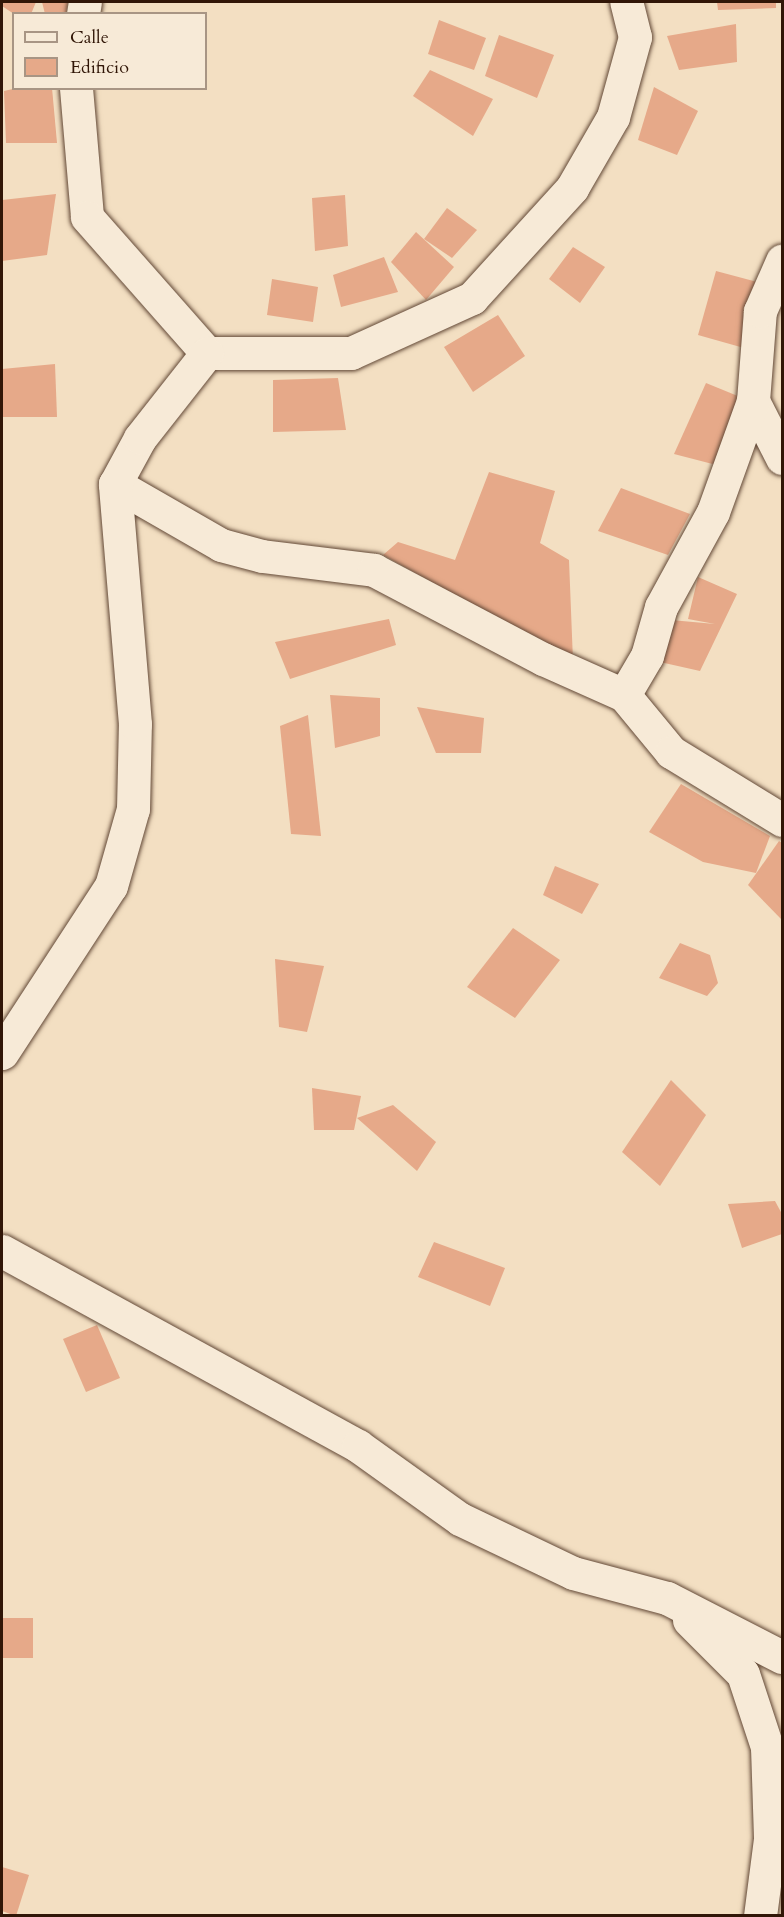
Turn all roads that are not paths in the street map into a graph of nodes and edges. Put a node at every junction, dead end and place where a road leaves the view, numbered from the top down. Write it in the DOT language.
graph roads {
  1 [pos="626,2"];
  2 [pos="76,90"];
  3 [pos="783,261"];
  4 [pos="207,353"];
  5 [pos="753,401"];
  6 [pos="783,459"];
  7 [pos="116,484"];
  8 [pos="624,695"];
  9 [pos="783,820"];
  10 [pos="2,1053"];
  11 [pos="2,1251"];
  12 [pos="667,1598"];
  13 [pos="783,1657"];
  14 [pos="760,1916"];
  1 -- 4 [label="street"];
  2 -- 4 [label="street"];
  3 -- 5 [label="street"];
  4 -- 7 [label="street"];
  5 -- 6 [label="street"];
  5 -- 8 [label="street"];
  7 -- 8 [label="street"];
  7 -- 10 [label="street"];
  8 -- 9 [label="street"];
  11 -- 12 [label="street"];
  12 -- 13 [label="street"];
  12 -- 14 [label="street"];
}
